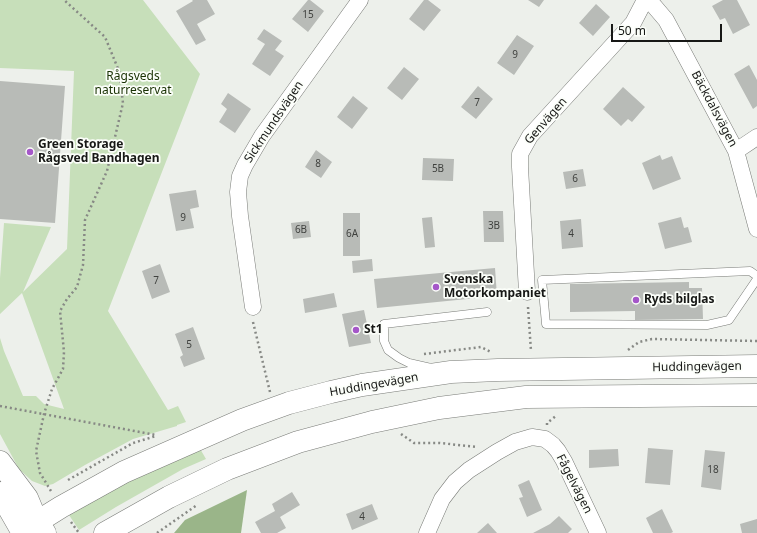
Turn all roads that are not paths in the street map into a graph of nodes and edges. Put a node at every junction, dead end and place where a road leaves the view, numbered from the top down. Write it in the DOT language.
graph roads {
  1 [pos="360,0"];
  2 [pos="645,0"];
  3 [pos="649,0"];
  4 [pos="757,137"];
  5 [pos="736,151"];
  6 [pos="757,229"];
  7 [pos="757,277"];
  8 [pos="527,292"];
  9 [pos="253,307"];
  10 [pos="487,312"];
  11 [pos="756,365"];
  12 [pos="451,372"];
  13 [pos="757,395"];
  14 [pos="0,462"];
  15 [pos="0,493"];
  16 [pos="32,530"];
  17 [pos="105,533"];
  18 [pos="427,533"];
  19 [pos="598,533"];
  1 -- 9 [label="street, Sickmundsvägen"];
  2 -- 8 [label="street, Genvägen"];
  3 -- 5 [label="street, Bäckdalsvägen"];
  4 -- 5 [label="street"];
  5 -- 6 [label="street, Bäckdalsvägen"];
  7 -- 7 [label="lane"];
  10 -- 12 [label="lane"];
  11 -- 12 [label="main road, Huddingevägen"];
  12 -- 16 [label="main road, Huddingevägen"];
  13 -- 17 [label="main road"];
  14 -- 16 [label="main road"];
  15 -- 16 [label="main road"];
  18 -- 19 [label="street, Fågelvägen"];
}
